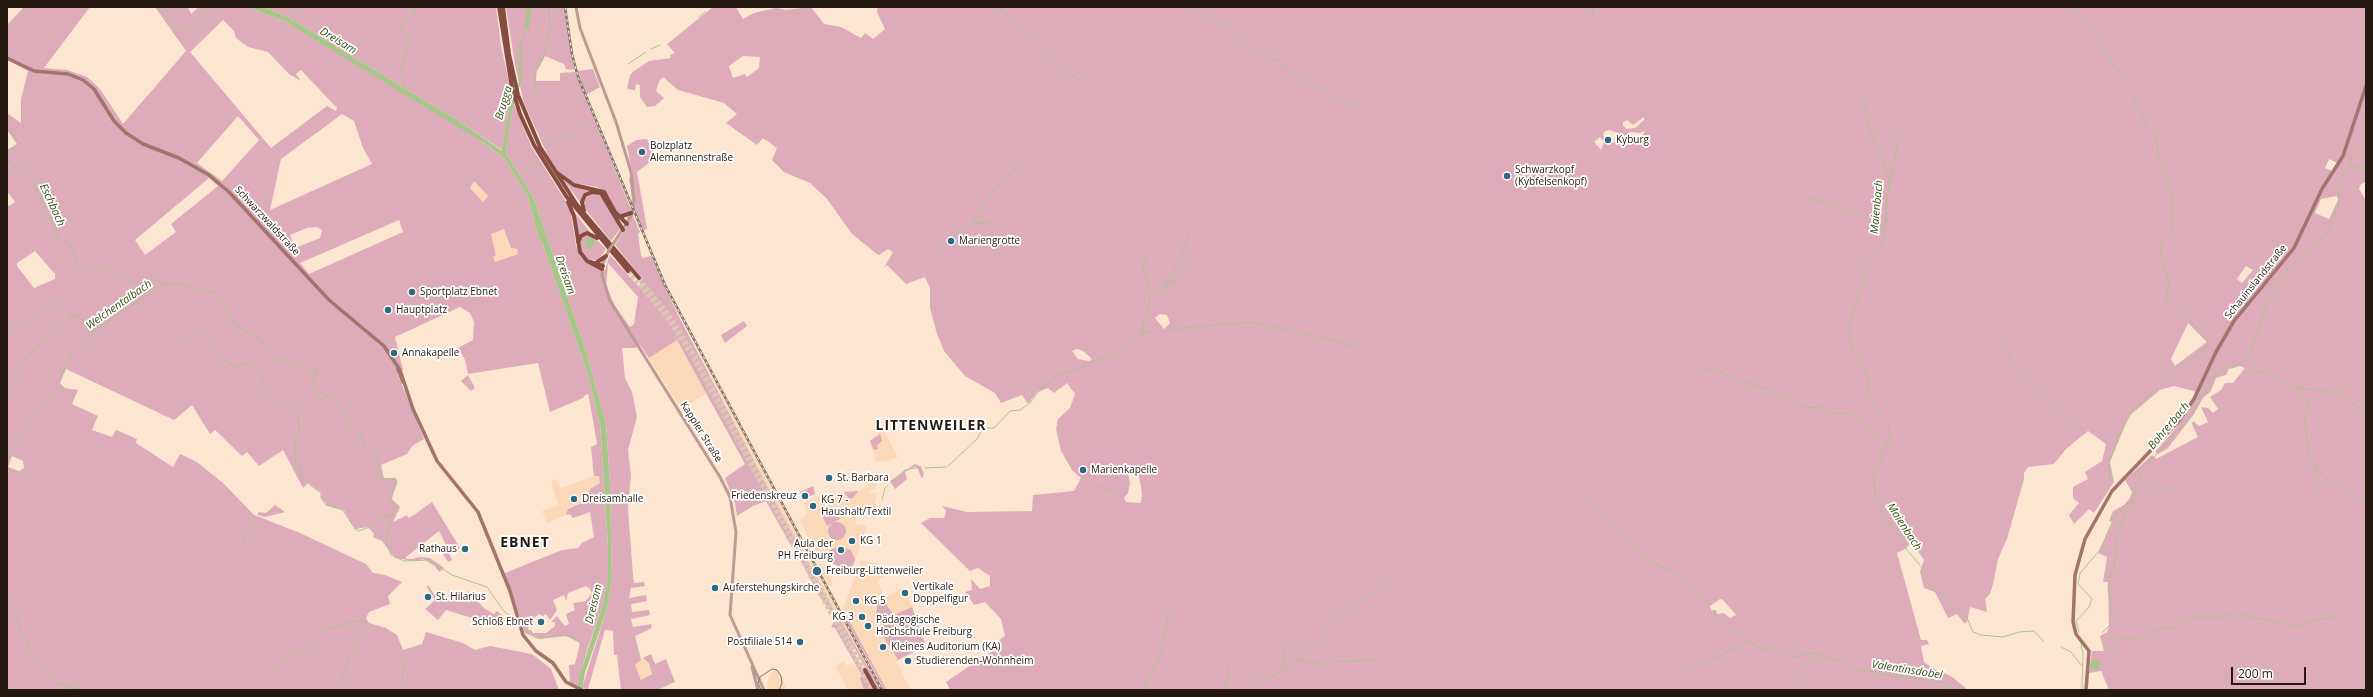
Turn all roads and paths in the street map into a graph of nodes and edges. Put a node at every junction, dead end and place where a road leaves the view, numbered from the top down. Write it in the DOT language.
graph roads {
  1 [pos="499,7"];
  2 [pos="503,7"];
  3 [pos="576,7"];
  4 [pos="7,58"];
  5 [pos="2366,86"];
  6 [pos="550,166"];
  7 [pos="566,196"];
  8 [pos="632,212"];
  9 [pos="619,218"];
  10 [pos="589,220"];
  11 [pos="626,224"];
  12 [pos="623,230"];
  13 [pos="578,242"];
  14 [pos="605,245"];
  15 [pos="606,256"];
  16 [pos="589,262"];
  17 [pos="596,263"];
  18 [pos="602,268"];
  19 [pos="628,271"];
  20 [pos="640,278"];
  21 [pos="752,665"];
  22 [pos="865,670"];
  23 [pos="582,690"];
  24 [pos="758,690"];
  25 [pos="764,690"];
  26 [pos="876,690"];
  27 [pos="2086,690"];
  1 -- 7 [label="highway"];
  2 -- 6 [label="highway"];
  3 -- 8 [label="street, Kappler Straße"];
  4 -- 23 [label="main road, Schwarzwaldstraße"];
  5 -- 27 [label="main road, Schauinslandstraße"];
  6 -- 9 [label="highway"];
  6 -- 10 [label="highway"];
  7 -- 13 [label="highway"];
  7 -- 14 [label="highway"];
  8 -- 9 [label="highway"];
  8 -- 11 [label="street, Kappler Straße"];
  9 -- 10 [label="highway"];
  9 -- 11 [label="highway"];
  9 -- 12 [label="highway"];
  10 -- 20 [label="highway"];
  11 -- 12 [label="street, Kappler Straße"];
  12 -- 15 [label="street, Kappler Straße, bridge"];
  13 -- 14 [label="highway"];
  13 -- 16 [label="highway"];
  14 -- 19 [label="highway"];
  15 -- 17 [label="highway"];
  15 -- 18 [label="street, Kappler Straße"];
  16 -- 17 [label="highway"];
  16 -- 18 [label="highway"];
  17 -- 18 [label="highway"];
  18 -- 21 [label="street, Kappler Straße"];
  21 -- 24 [label="street, Kappler Straße"];
  21 -- 25 [label="street, Kappler Straße"];
  22 -- 26 [label="highway"];
}
